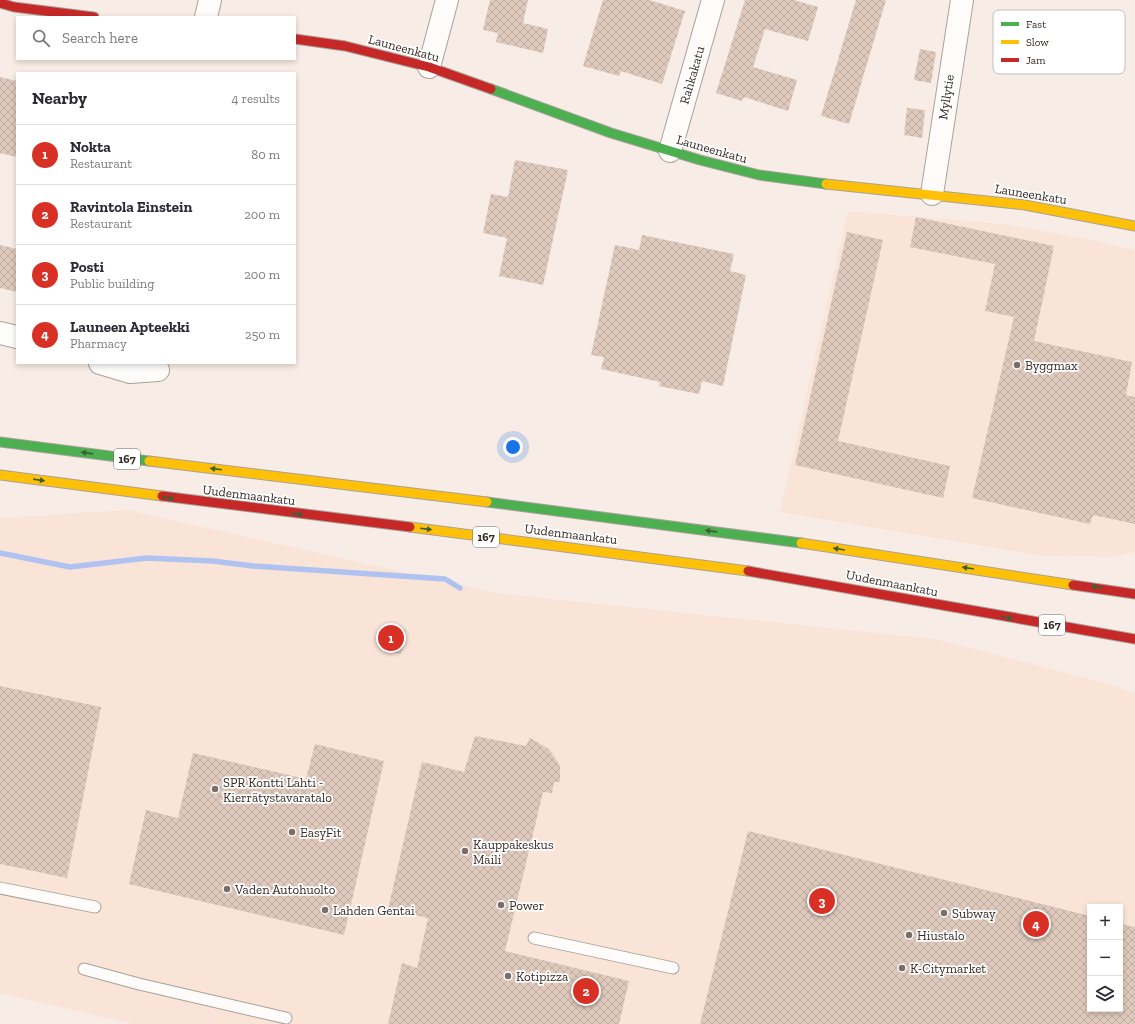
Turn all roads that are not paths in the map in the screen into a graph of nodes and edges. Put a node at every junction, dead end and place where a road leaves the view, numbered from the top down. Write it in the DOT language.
graph roads {
  1 [pos="210,0"];
  2 [pos="447,0"];
  3 [pos="714,0"];
  4 [pos="962,0"];
  5 [pos="0,3"];
  6 [pos="86,16"];
  7 [pos="206,16"];
  8 [pos="296,39"];
  9 [pos="429,67"];
  10 [pos="670,151"];
  11 [pos="932,194"];
  12 [pos="1135,226"];
  13 [pos="0,333"];
  14 [pos="16,337"];
  15 [pos="103,364"];
  16 [pos="158,370"];
  17 [pos="0,442"];
  18 [pos="0,475"];
  19 [pos="1135,594"];
  20 [pos="1135,639"];
  21 [pos="0,888"];
  22 [pos="96,907"];
  23 [pos="534,938"];
  24 [pos="673,968"];
  25 [pos="84,969"];
  26 [pos="286,1018"];
  1 -- 7 [label="street"];
  2 -- 9 [label="street"];
  3 -- 10 [label="street, Rahkakatu"];
  4 -- 11 [label="street, Myllytie"];
  5 -- 6 [label="main road"];
  8 -- 9 [label="main road, Launeenkatu"];
  9 -- 10 [label="main road, Launeenkatu"];
  10 -- 11 [label="main road, Launeenkatu"];
  11 -- 12 [label="main road, Launeenkatu"];
  13 -- 14 [label="street"];
  15 -- 16 [label="street"];
  19 -- 17 [label="main road, Uudenmaankatu / 167, one-way"];
  18 -- 20 [label="main road, Uudenmaankatu / 167, one-way"];
  21 -- 22 [label="lane"];
  23 -- 24 [label="lane"];
  25 -- 26 [label="lane"];
}
